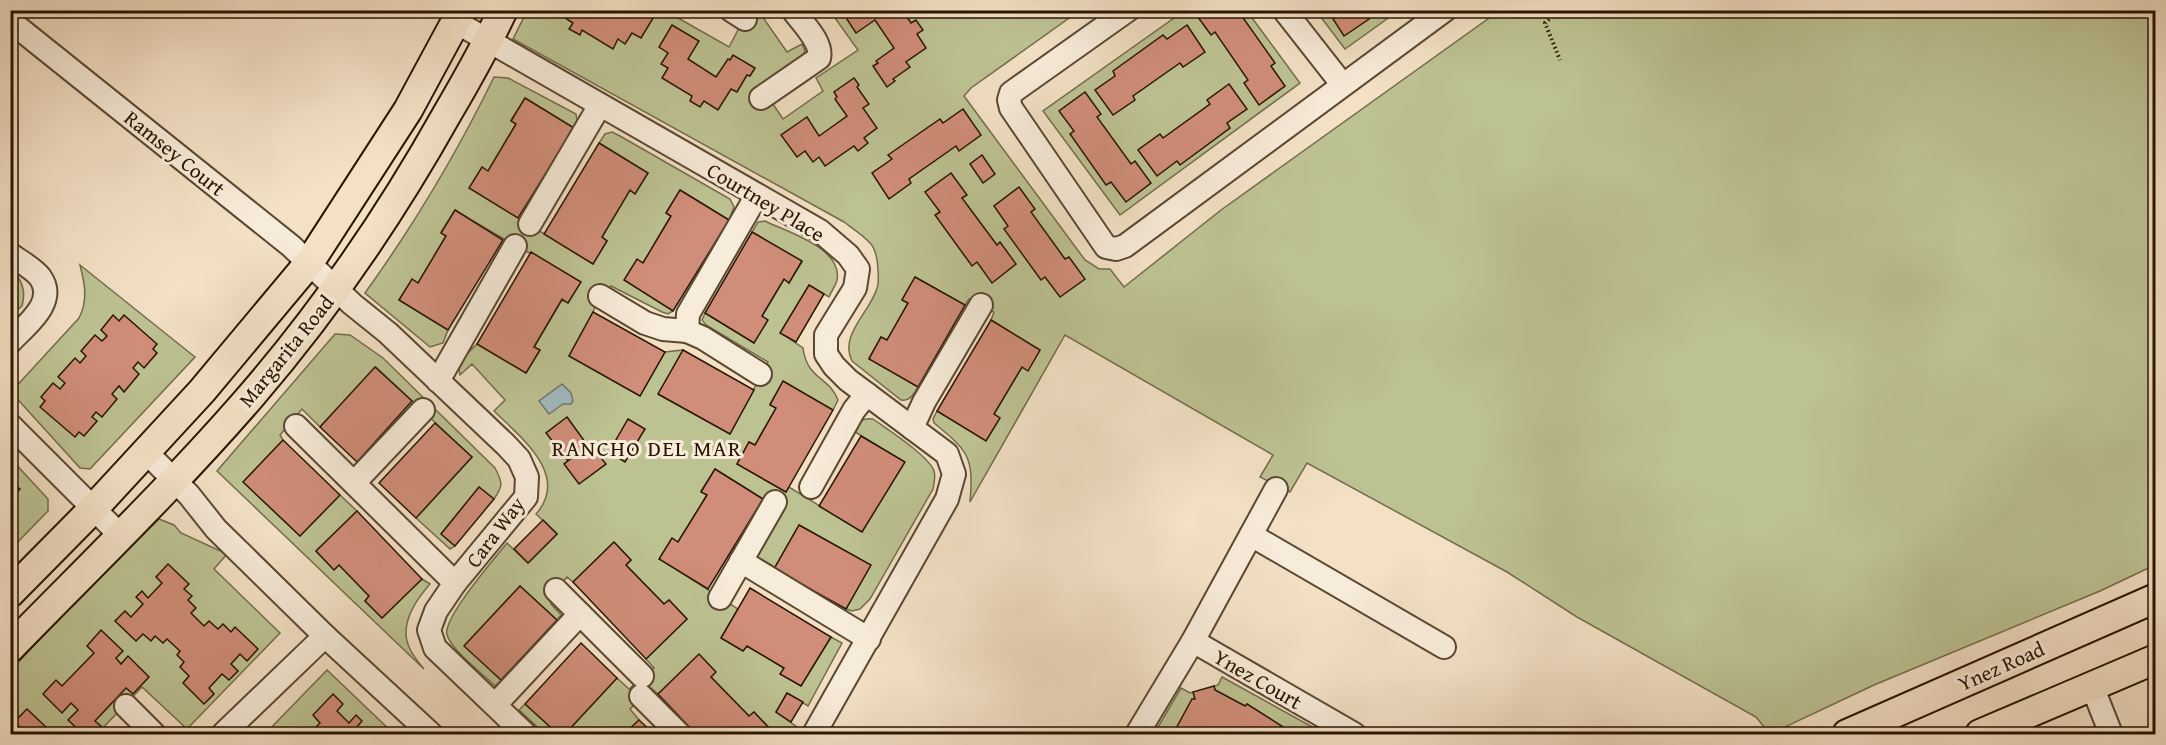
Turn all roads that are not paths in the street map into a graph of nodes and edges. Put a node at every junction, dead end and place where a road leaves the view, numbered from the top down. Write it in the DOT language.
graph roads {
  1 [pos="503,10"];
  2 [pos="793,10"];
  3 [pos="1128,10"];
  4 [pos="1284,10"];
  5 [pos="1445,10"];
  6 [pos="459,16"];
  7 [pos="10,21"];
  8 [pos="489,41"];
  9 [pos="1342,84"];
  10 [pos="761,98"];
  11 [pos="600,105"];
  12 [pos="757,195"];
  13 [pos="530,224"];
  14 [pos="515,246"];
  15 [pos="10,254"];
  16 [pos="309,263"];
  17 [pos="337,288"];
  18 [pos="600,296"];
  19 [pos="981,305"];
  20 [pos="687,332"];
  21 [pos="10,342"];
  22 [pos="760,374"];
  23 [pos="438,381"];
  24 [pos="867,394"];
  25 [pos="423,410"];
  26 [pos="10,424"];
  27 [pos="296,426"];
  28 [pos="912,428"];
  29 [pos="146,452"];
  30 [pos="174,480"];
  31 [pos="354,483"];
  32 [pos="811,487"];
  33 [pos="1276,489"];
  34 [pos="775,502"];
  35 [pos="94,508"];
  36 [pos="120,535"];
  37 [pos="1251,535"];
  38 [pos="741,561"];
  39 [pos="455,583"];
  40 [pos="556,590"];
  41 [pos="10,594"];
  42 [pos="720,598"];
  43 [pos="2156,598"];
  44 [pos="580,614"];
  45 [pos="325,636"];
  46 [pos="868,639"];
  47 [pos="1193,641"];
  48 [pos="1444,647"];
  49 [pos="10,648"];
  50 [pos="2156,658"];
  51 [pos="2092,686"];
  52 [pos="495,705"];
  53 [pos="126,706"];
  54 [pos="154,735"];
  55 [pos="223,735"];
  56 [pos="431,735"];
  57 [pos="525,735"];
  58 [pos="679,735"];
  59 [pos="814,735"];
  60 [pos="1137,735"];
  61 [pos="1353,735"];
  62 [pos="1847,735"];
  63 [pos="1980,735"];
  64 [pos="2111,735"];
  1 -- 8 [label="main road, Margarita Road"];
  2 -- 10 [label="street"];
  3 -- 9 [label="street"];
  4 -- 9 [label="street"];
  5 -- 9 [label="street"];
  6 -- 8 [label="street, Courtney Place"];
  6 -- 16 [label="main road, Margarita Road"];
  7 -- 16 [label="street, Ramsey Court"];
  8 -- 11 [label="street, Courtney Place"];
  8 -- 17 [label="main road, Margarita Road"];
  11 -- 12 [label="street, Courtney Place"];
  11 -- 13 [label="street"];
  12 -- 20 [label="street"];
  12 -- 24 [label="street, Courtney Place"];
  14 -- 23 [label="street"];
  15 -- 21 [label="street"];
  16 -- 17 [label="street, Ramsey Court"];
  16 -- 29 [label="main road, Margarita Road"];
  17 -- 23 [label="street, Cara Way"];
  17 -- 30 [label="main road, Margarita Road"];
  18 -- 20 [label="street"];
  19 -- 28 [label="street"];
  20 -- 22 [label="street"];
  23 -- 39 [label="street, Cara Way"];
  24 -- 28 [label="street, Courtney Place"];
  24 -- 32 [label="street"];
  25 -- 31 [label="street"];
  26 -- 35 [label="street"];
  27 -- 31 [label="street"];
  28 -- 46 [label="street, Courtney Place"];
  29 -- 30 [label="street"];
  29 -- 35 [label="main road, Margarita Road"];
  30 -- 36 [label="main road, Margarita Road"];
  30 -- 45 [label="street"];
  31 -- 39 [label="street"];
  33 -- 37 [label="street, Ynez Court"];
  34 -- 38 [label="street"];
  35 -- 36 [label="street"];
  35 -- 41 [label="main road, Margarita Road"];
  36 -- 49 [label="main road, Margarita Road"];
  37 -- 47 [label="street, Ynez Court"];
  37 -- 48 [label="street"];
  38 -- 42 [label="street"];
  38 -- 46 [label="street"];
  39 -- 52 [label="street, Cara Way"];
  40 -- 44 [label="street"];
  43 -- 62 [label="main road, Ynez Road"];
  44 -- 52 [label="street"];
  44 -- 58 [label="street"];
  45 -- 55 [label="street"];
  45 -- 56 [label="street"];
  46 -- 59 [label="street, Courtney Place"];
  47 -- 60 [label="street, Ynez Court"];
  47 -- 61 [label="street, Ynez Court"];
  50 -- 51 [label="main road"];
  51 -- 63 [label="main road"];
  51 -- 64 [label="street"];
  52 -- 57 [label="street, Cara Way"];
  53 -- 54 [label="street"];
}
